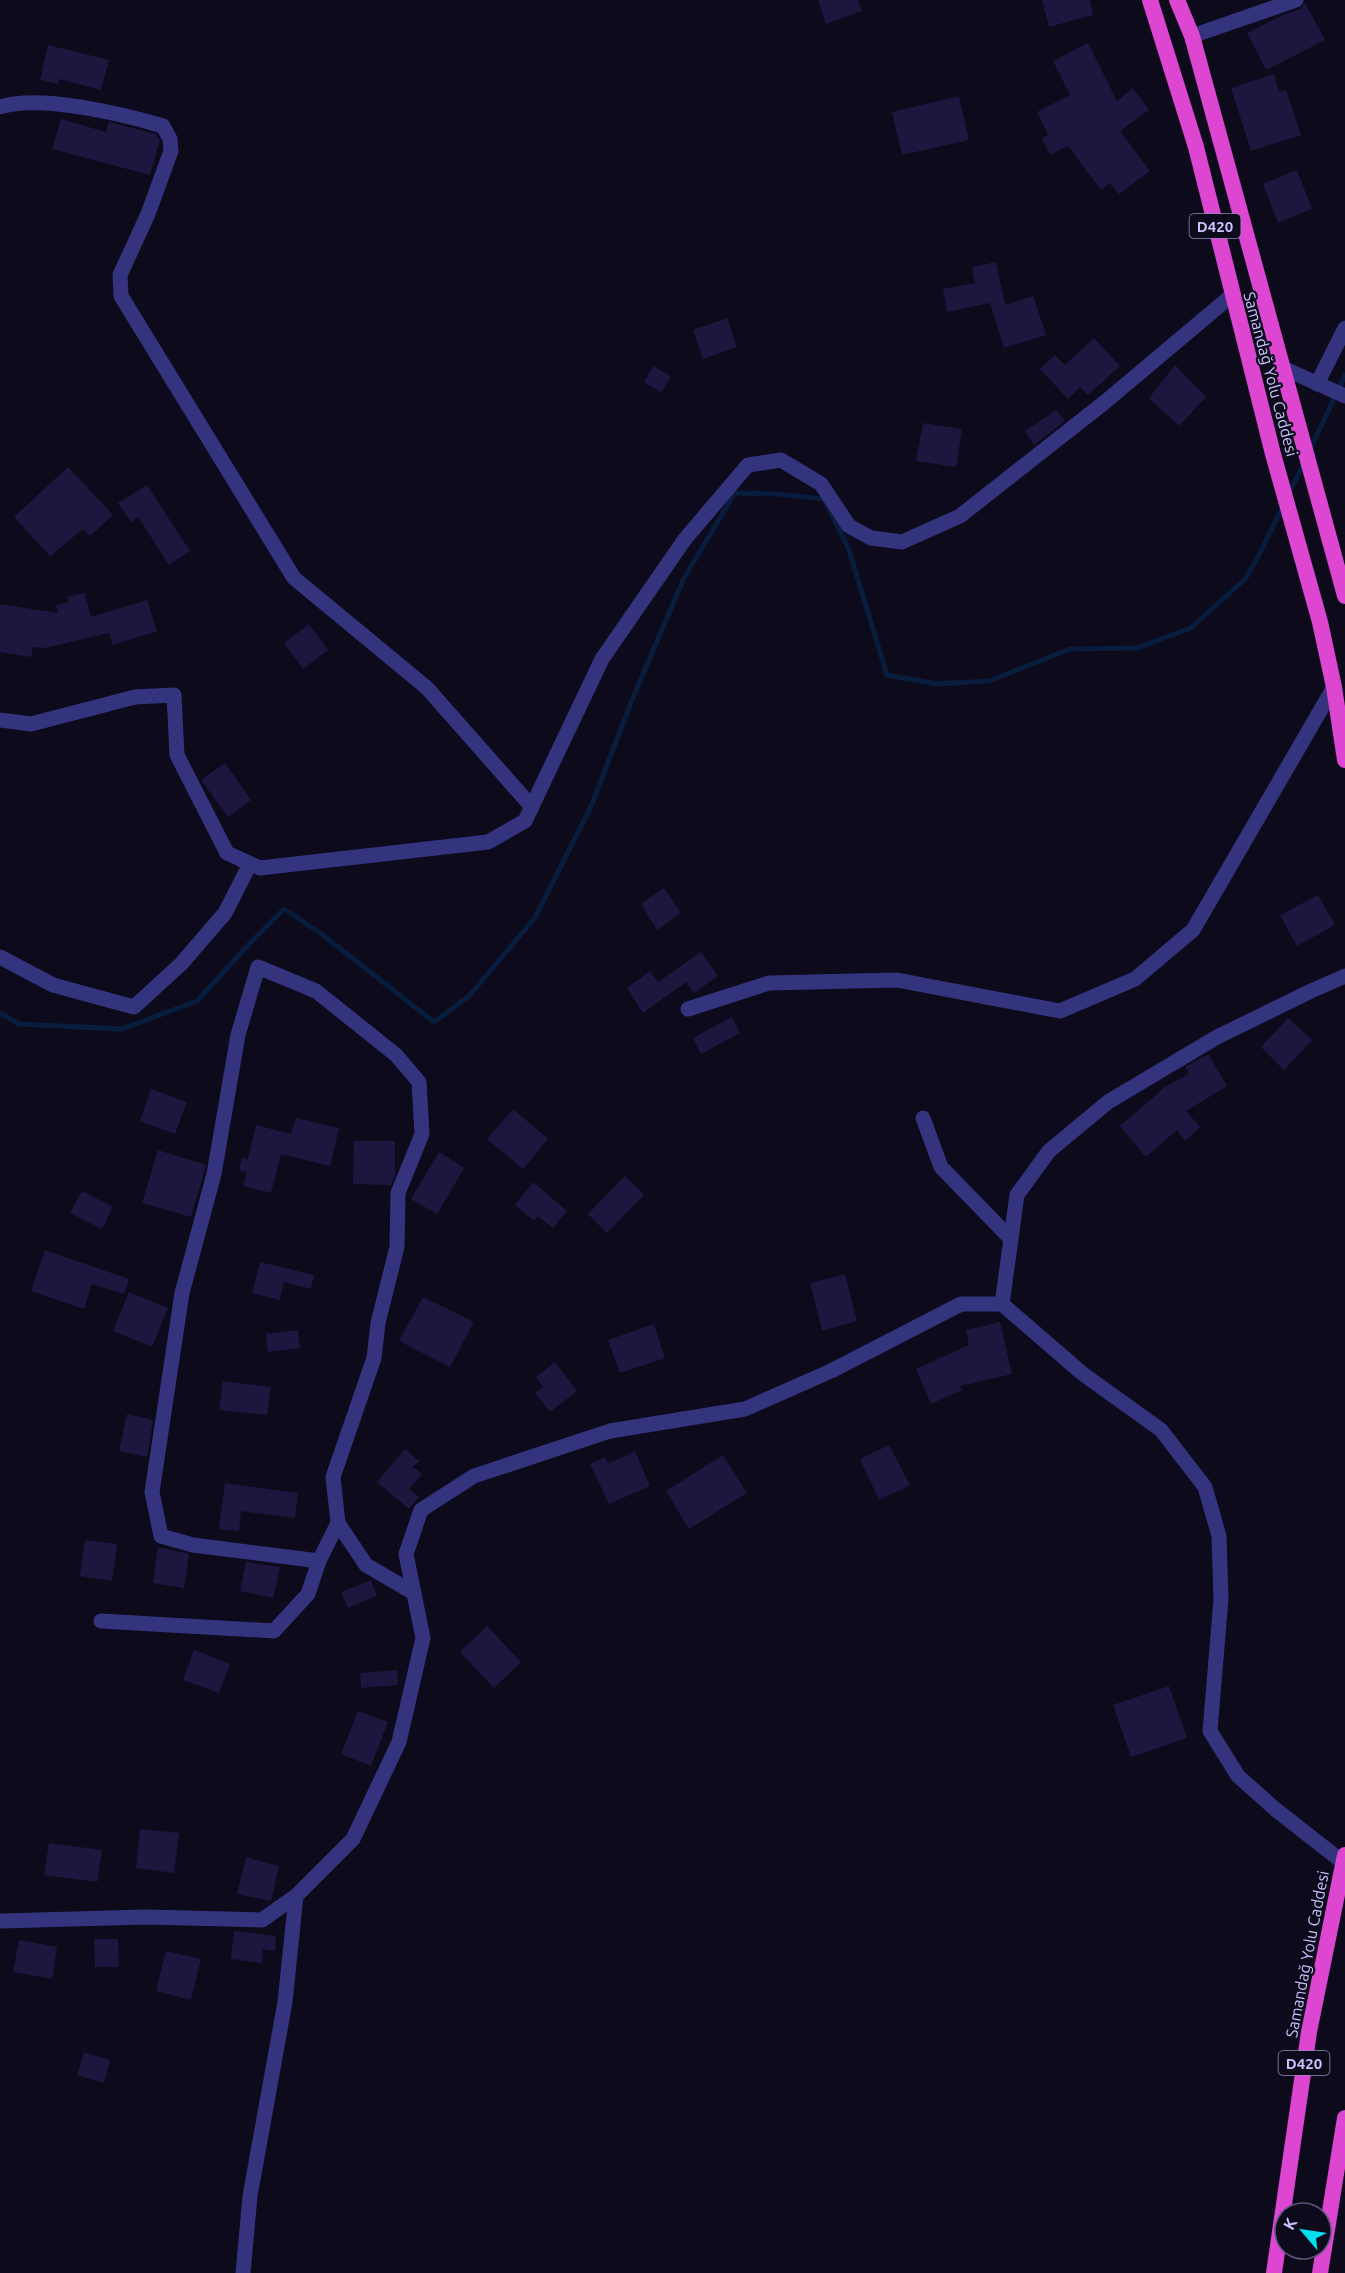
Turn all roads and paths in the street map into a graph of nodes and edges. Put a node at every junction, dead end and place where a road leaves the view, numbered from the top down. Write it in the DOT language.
graph roads {
  1 [pos="1150,0"];
  2 [pos="1177,0"];
  3 [pos="1296,0"];
  4 [pos="1192,36"];
  5 [pos="0,107"];
  6 [pos="1231,296"];
  7 [pos="1345,328"];
  8 [pos="1283,368"];
  9 [pos="1322,386"];
  10 [pos="1345,396"];
  11 [pos="1345,597"];
  12 [pos="1334,687"];
  13 [pos="0,720"];
  14 [pos="1345,760"];
  15 [pos="532,807"];
  16 [pos="250,864"];
  17 [pos="0,957"];
  18 [pos="1345,976"];
  19 [pos="688,1009"];
  20 [pos="923,1118"];
  21 [pos="1011,1239"];
  22 [pos="1002,1304"];
  23 [pos="338,1523"];
  24 [pos="319,1561"];
  25 [pos="414,1593"];
  26 [pos="101,1621"];
  27 [pos="1344,1859"];
  28 [pos="296,1896"];
  29 [pos="0,1921"];
  30 [pos="1345,2118"];
  31 [pos="243,2273"];
  32 [pos="1274,2273"];
  33 [pos="1320,2273"];
  1 -- 6 [label="highway, Samandağ Yolu Caddesi / D420"];
  2 -- 4 [label="highway, Samandağ Yolu Caddesi / D420"];
  3 -- 4 [label="street"];
  4 -- 8 [label="highway, Samandağ Yolu Caddesi / D420"];
  5 -- 15 [label="street"];
  6 -- 12 [label="highway, Samandağ Yolu Caddesi / D420"];
  6 -- 15 [label="street"];
  7 -- 9 [label="street"];
  8 -- 9 [label="street"];
  8 -- 11 [label="highway, Samandağ Yolu Caddesi / D420"];
  9 -- 10 [label="street"];
  12 -- 14 [label="highway, Samandağ Yolu Caddesi / D420"];
  12 -- 19 [label="street"];
  13 -- 16 [label="street"];
  15 -- 16 [label="street"];
  16 -- 17 [label="street"];
  18 -- 21 [label="street"];
  20 -- 21 [label="street"];
  21 -- 22 [label="street"];
  22 -- 25 [label="street"];
  22 -- 27 [label="street"];
  23 -- 24 [label="street"];
  23 -- 24 [label="street"];
  23 -- 25 [label="street"];
  24 -- 26 [label="street"];
  25 -- 28 [label="street"];
  27 -- 32 [label="highway, Samandağ Yolu Caddesi / D420"];
  28 -- 29 [label="street"];
  28 -- 31 [label="street"];
  30 -- 33 [label="highway"];
}
